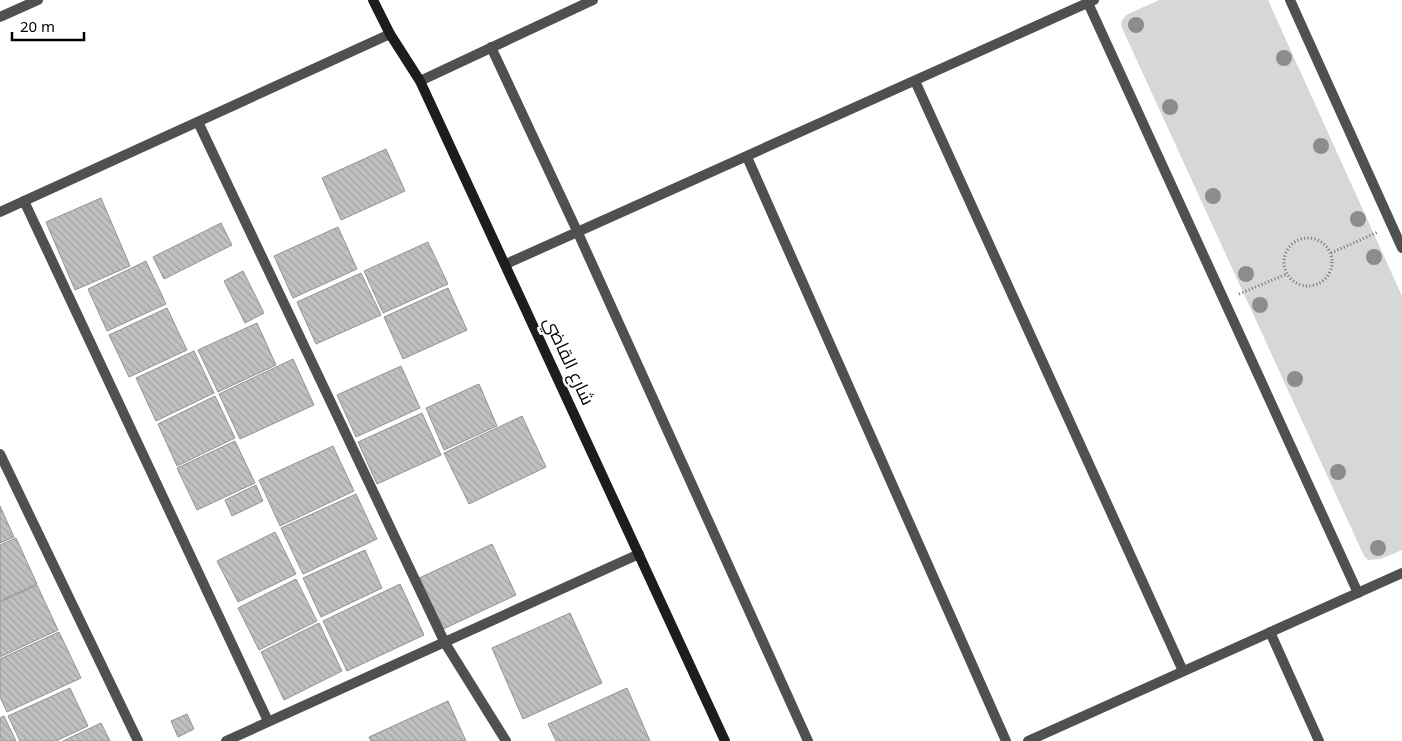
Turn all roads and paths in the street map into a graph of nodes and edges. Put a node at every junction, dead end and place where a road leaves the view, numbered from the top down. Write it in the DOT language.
graph roads {
  1 [pos="38,0"];
  2 [pos="373,0"];
  3 [pos="593,0"];
  4 [pos="1290,0"];
  5 [pos="1092,1"];
  6 [pos="0,17"];
  7 [pos="390,34"];
  8 [pos="491,47"];
  9 [pos="420,81"];
  10 [pos="914,81"];
  11 [pos="198,122"];
  12 [pos="746,157"];
  13 [pos="24,201"];
  14 [pos="0,212"];
  15 [pos="1392,226"];
  16 [pos="578,232"];
  17 [pos="1402,248"];
  18 [pos="1331,253"];
  19 [pos="506,264"];
  20 [pos="1287,274"];
  21 [pos="1225,301"];
  22 [pos="0,454"];
  23 [pos="639,554"];
  24 [pos="1402,573"];
  25 [pos="1358,593"];
  26 [pos="1270,632"];
  27 [pos="445,643"];
  28 [pos="1183,671"];
  29 [pos="268,721"];
  30 [pos="231,740"];
  31 [pos="138,741"];
  32 [pos="506,741"];
  33 [pos="725,741"];
  34 [pos="808,741"];
  35 [pos="1006,741"];
  36 [pos="1028,741"];
  37 [pos="1318,741"];
  1 -- 6 [label="street"];
  2 -- 7 [label="main road, شارع القاضي"];
  3 -- 8 [label="street"];
  4 -- 15 [label="street"];
  5 -- 10 [label="street"];
  5 -- 21 [label="street"];
  7 -- 9 [label="main road, شارع القاضي"];
  7 -- 11 [label="street"];
  8 -- 9 [label="street"];
  8 -- 16 [label="street"];
  9 -- 19 [label="main road, شارع القاضي"];
  10 -- 12 [label="street"];
  10 -- 28 [label="street"];
  11 -- 13 [label="street"];
  11 -- 27 [label="street"];
  12 -- 16 [label="street"];
  12 -- 35 [label="street"];
  13 -- 14 [label="street"];
  13 -- 29 [label="street"];
  15 -- 17 [label="street"];
  15 -- 18 [label="path"];
  16 -- 19 [label="street"];
  16 -- 34 [label="street"];
  18 -- 20 [label="path"];
  18 -- 20 [label="path"];
  19 -- 23 [label="main road, شارع القاضي"];
  20 -- 21 [label="path"];
  21 -- 25 [label="street"];
  22 -- 31 [label="street"];
  23 -- 27 [label="street"];
  23 -- 33 [label="main road, شارع القاضي"];
  24 -- 25 [label="street"];
  25 -- 26 [label="street"];
  26 -- 28 [label="street"];
  26 -- 37 [label="street"];
  27 -- 29 [label="street"];
  27 -- 32 [label="street"];
  28 -- 36 [label="street"];
  29 -- 30 [label="street"];
}
